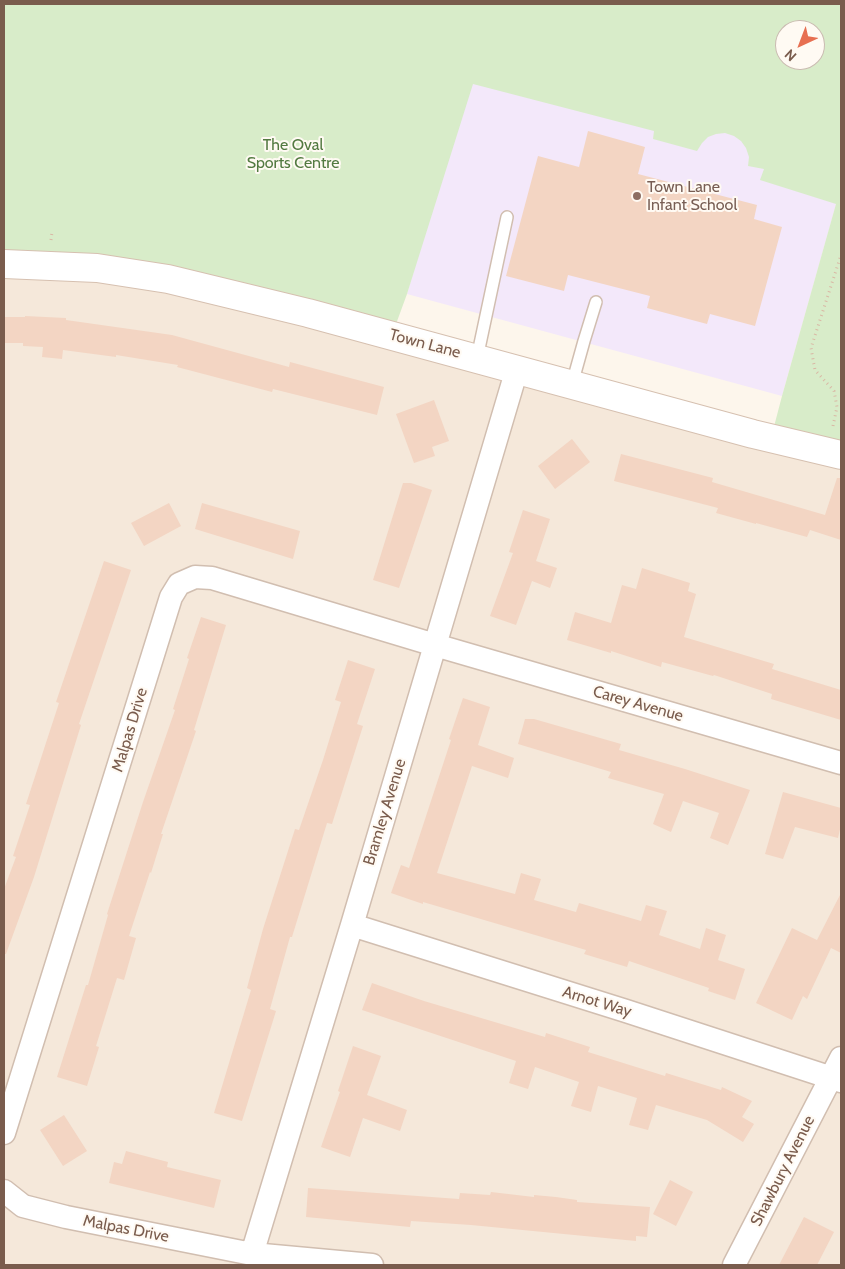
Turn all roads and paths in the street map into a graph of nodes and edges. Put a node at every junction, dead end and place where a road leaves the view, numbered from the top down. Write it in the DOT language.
graph roads {
  1 [pos="507,217"];
  2 [pos="841,255"];
  3 [pos="4,264"];
  4 [pos="596,302"];
  5 [pos="477,358"];
  6 [pos="517,369"];
  7 [pos="572,384"];
  8 [pos="834,453"];
  9 [pos="435,645"];
  10 [pos="841,763"];
  11 [pos="352,925"];
  12 [pos="838,1072"];
  13 [pos="4,1133"];
  14 [pos="4,1191"];
  15 [pos="252,1254"];
  16 [pos="372,1265"];
  17 [pos="734,1265"];
  1 -- 5 [label="lane"];
  2 -- 8 [label="path"];
  3 -- 5 [label="main road, Town Lane"];
  4 -- 7 [label="lane"];
  5 -- 6 [label="main road, Town Lane"];
  6 -- 7 [label="main road, Town Lane"];
  6 -- 9 [label="street, Bramley Avenue"];
  7 -- 8 [label="main road, Town Lane"];
  9 -- 10 [label="street, Carey Avenue"];
  9 -- 11 [label="street, Bramley Avenue"];
  9 -- 13 [label="street, Malpas Drive"];
  11 -- 12 [label="street, Arnot Way"];
  11 -- 15 [label="street, Bramley Avenue"];
  12 -- 17 [label="street, Shawbury Avenue"];
  14 -- 15 [label="street, Malpas Drive"];
  15 -- 16 [label="street"];
}
